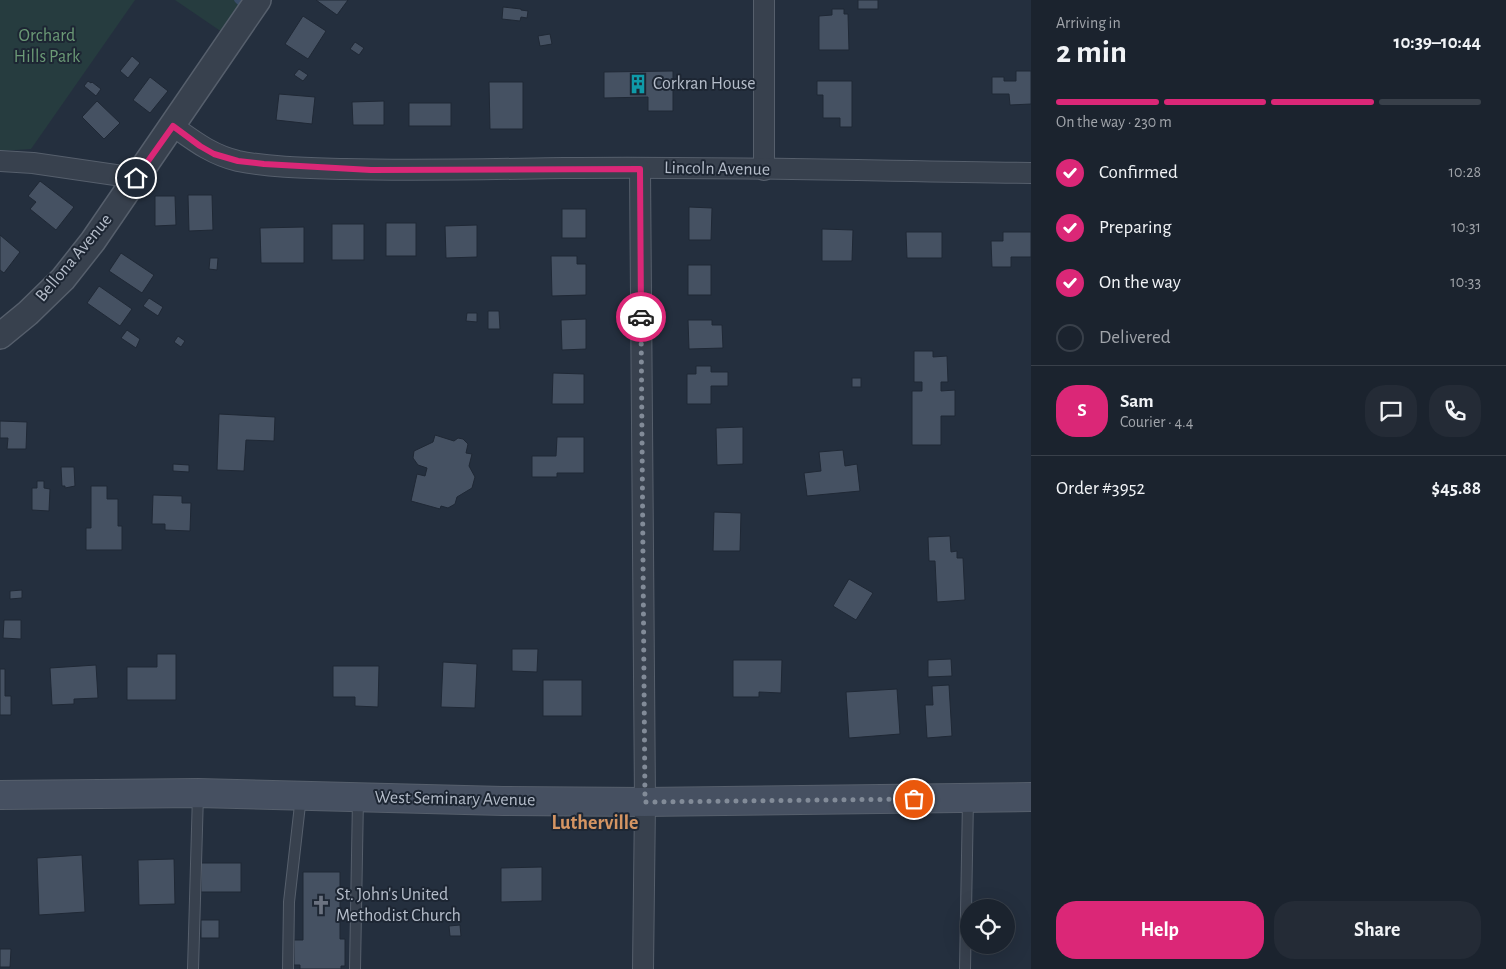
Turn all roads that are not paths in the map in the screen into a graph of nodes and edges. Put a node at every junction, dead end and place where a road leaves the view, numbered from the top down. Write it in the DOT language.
graph roads {
  1 [pos="258,0"];
  2 [pos="764,0"];
  3 [pos="173,126"];
  4 [pos="0,161"];
  5 [pos="640,169"];
  6 [pos="764,170"];
  7 [pos="1031,173"];
  8 [pos="136,178"];
  9 [pos="0,336"];
  10 [pos="198,793"];
  11 [pos="0,795"];
  12 [pos="301,796"];
  13 [pos="358,797"];
  14 [pos="1031,797"];
  15 [pos="968,798"];
  16 [pos="645,802"];
  17 [pos="193,969"];
  18 [pos="288,969"];
  19 [pos="355,969"];
  20 [pos="643,969"];
  21 [pos="964,969"];
  1 -- 3 [label="street, Bellona Avenue"];
  2 -- 6 [label="street"];
  3 -- 5 [label="street, Lincoln Avenue"];
  3 -- 8 [label="street, Bellona Avenue"];
  4 -- 8 [label="street"];
  5 -- 6 [label="street, Lincoln Avenue"];
  5 -- 16 [label="street"];
  6 -- 7 [label="street, Lincoln Avenue"];
  8 -- 9 [label="street, Bellona Avenue"];
  10 -- 11 [label="main road, West Seminary Avenue"];
  10 -- 12 [label="main road, West Seminary Avenue"];
  10 -- 17 [label="lane"];
  12 -- 13 [label="main road, West Seminary Avenue"];
  12 -- 18 [label="lane"];
  13 -- 16 [label="main road, West Seminary Avenue"];
  13 -- 19 [label="lane"];
  14 -- 15 [label="main road, West Seminary Avenue"];
  15 -- 16 [label="main road, West Seminary Avenue"];
  15 -- 21 [label="lane"];
  16 -- 20 [label="street"];
}
